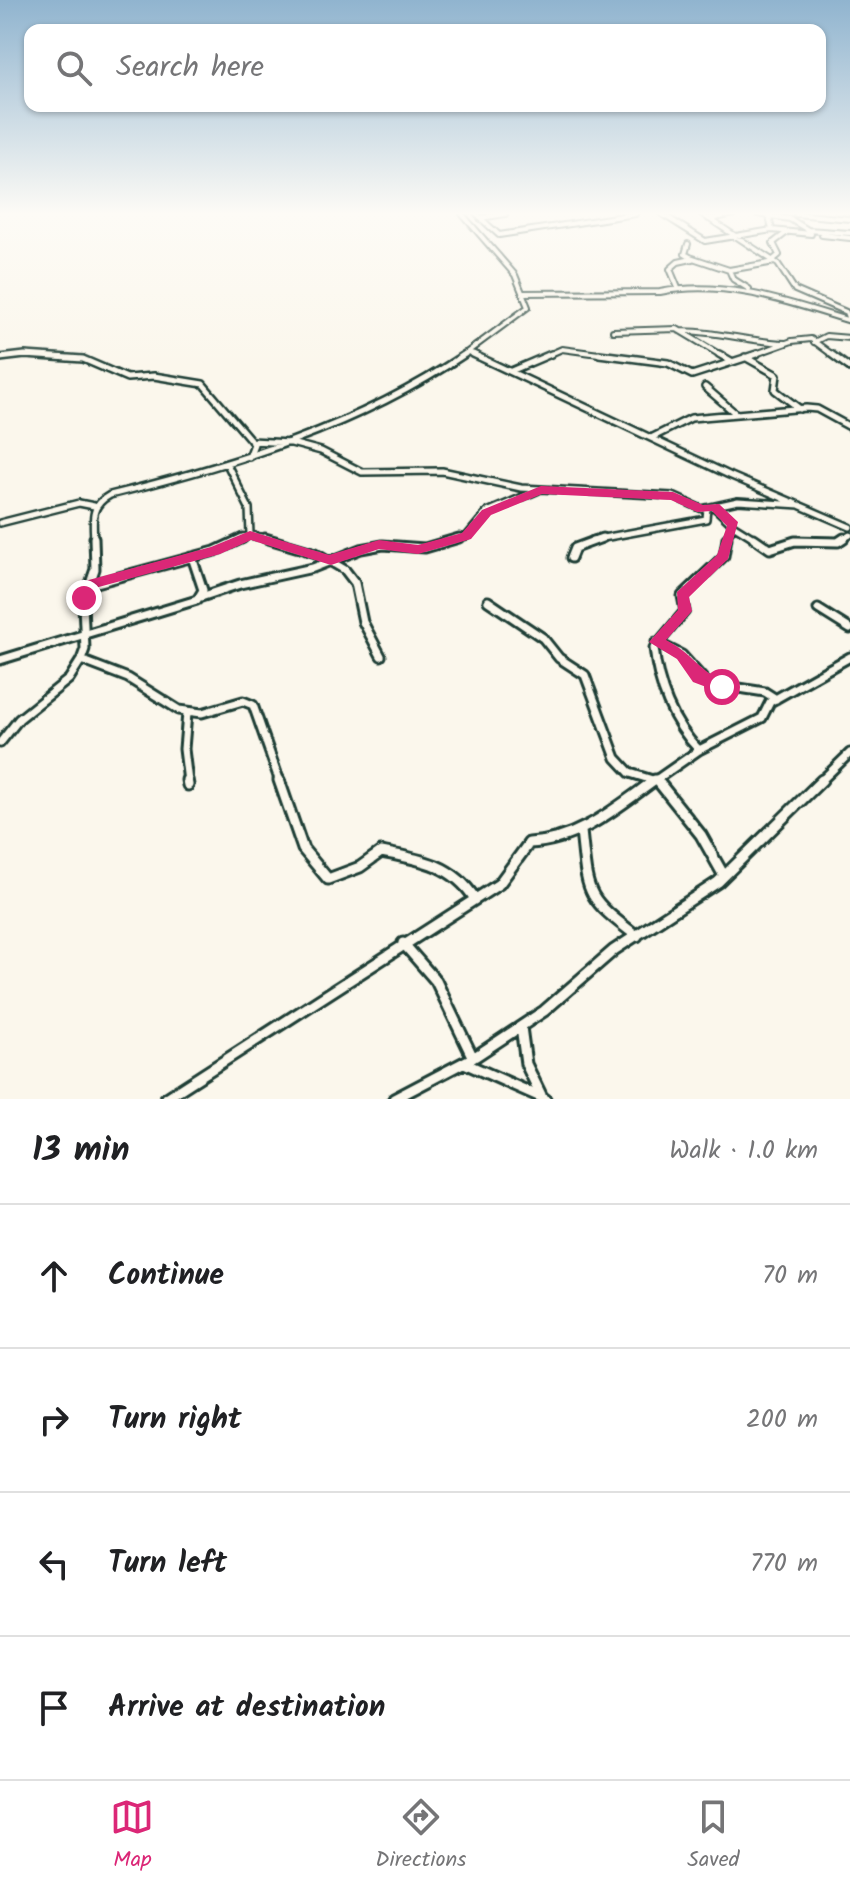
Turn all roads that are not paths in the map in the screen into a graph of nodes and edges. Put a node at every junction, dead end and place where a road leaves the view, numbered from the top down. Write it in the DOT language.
graph roads {
  1 [pos="507,265"];
  2 [pos="674,265"];
  3 [pos="720,265"];
  4 [pos="753,265"];
  5 [pos="777,265"];
  6 [pos="729,270"];
  7 [pos="678,288"];
  8 [pos="752,291"];
  9 [pos="522,293"];
  10 [pos="850,321"];
  11 [pos="613,331"];
  12 [pos="680,331"];
  13 [pos="850,338"];
  14 [pos="754,342"];
  15 [pos="814,342"];
  16 [pos="788,343"];
  17 [pos="761,351"];
  18 [pos="471,353"];
  19 [pos="745,357"];
  20 [pos="0,358"];
  21 [pos="731,361"];
  22 [pos="850,368"];
  23 [pos="511,371"];
  24 [pos="705,387"];
  25 [pos="791,392"];
  26 [pos="786,398"];
  27 [pos="800,409"];
  28 [pos="735,413"];
  29 [pos="850,427"];
  30 [pos="653,437"];
  31 [pos="251,441"];
  32 [pos="291,443"];
  33 [pos="249,457"];
  34 [pos="227,464"];
  35 [pos="541,490"];
  36 [pos="800,505"];
  37 [pos="94,506"];
  38 [pos="710,508"];
  39 [pos="0,523"];
  40 [pos="733,525"];
  41 [pos="850,527"];
  42 [pos="250,535"];
  43 [pos="850,535"];
  44 [pos="192,557"];
  45 [pos="571,558"];
  46 [pos="331,560"];
  47 [pos="89,585"];
  48 [pos="201,597"];
  49 [pos="488,601"];
  50 [pos="818,609"];
  51 [pos="850,629"];
  52 [pos="85,637"];
  53 [pos="656,642"];
  54 [pos="381,656"];
  55 [pos="850,657"];
  56 [pos="0,660"];
  57 [pos="81,660"];
  58 [pos="776,699"];
  59 [pos="187,713"];
  60 [pos="0,743"];
  61 [pos="694,750"];
  62 [pos="850,753"];
  63 [pos="657,780"];
  64 [pos="188,785"];
  65 [pos="581,831"];
  66 [pos="724,876"];
  67 [pos="475,899"];
  68 [pos="637,936"];
  69 [pos="403,943"];
  70 [pos="521,1027"];
  71 [pos="469,1060"];
  72 [pos="165,1099"];
  73 [pos="394,1099"];
  74 [pos="544,1099"];
  1 -- 9 [label="street"];
  2 -- 7 [label="street"];
  3 -- 6 [label="street"];
  4 -- 6 [label="street"];
  5 -- 10 [label="street"];
  6 -- 8 [label="street"];
  7 -- 8 [label="street"];
  7 -- 9 [label="street"];
  8 -- 10 [label="street"];
  9 -- 18 [label="street"];
  11 -- 12 [label="street"];
  12 -- 14 [label="street"];
  12 -- 21 [label="street"];
  13 -- 15 [label="street"];
  14 -- 16 [label="street"];
  14 -- 17 [label="street"];
  15 -- 16 [label="street"];
  15 -- 22 [label="street"];
  16 -- 17 [label="street"];
  17 -- 19 [label="street"];
  18 -- 23 [label="street"];
  18 -- 32 [label="street"];
  19 -- 21 [label="street"];
  19 -- 26 [label="street"];
  20 -- 31 [label="street"];
  21 -- 23 [label="street"];
  23 -- 30 [label="street"];
  24 -- 28 [label="street"];
  25 -- 26 [label="street"];
  26 -- 27 [label="street"];
  27 -- 28 [label="street"];
  27 -- 29 [label="street"];
  28 -- 30 [label="street"];
  30 -- 36 [label="street"];
  31 -- 32 [label="street"];
  31 -- 33 [label="street"];
  32 -- 33 [label="street"];
  32 -- 35 [label="street"];
  33 -- 34 [label="street"];
  34 -- 37 [label="street"];
  34 -- 42 [label="street"];
  35 -- 38 [label="street"];
  35 -- 46 [label="street"];
  36 -- 38 [label="street"];
  36 -- 41 [label="street"];
  37 -- 39 [label="street"];
  37 -- 47 [label="street"];
  38 -- 40 [label="street"];
  38 -- 45 [label="street"];
  40 -- 43 [label="street"];
  40 -- 53 [label="street"];
  42 -- 44 [label="street"];
  42 -- 46 [label="street"];
  44 -- 47 [label="street"];
  44 -- 48 [label="street"];
  46 -- 48 [label="street"];
  46 -- 54 [label="street"];
  47 -- 52 [label="street"];
  48 -- 52 [label="street"];
  49 -- 63 [label="street"];
  50 -- 51 [label="street"];
  52 -- 56 [label="street"];
  52 -- 57 [label="street"];
  53 -- 58 [label="street"];
  53 -- 61 [label="street"];
  55 -- 58 [label="street"];
  57 -- 59 [label="street"];
  57 -- 60 [label="street"];
  58 -- 61 [label="street"];
  59 -- 64 [label="street"];
  59 -- 67 [label="street"];
  61 -- 63 [label="street"];
  62 -- 66 [label="street"];
  63 -- 65 [label="street"];
  63 -- 66 [label="street"];
  65 -- 67 [label="street"];
  65 -- 68 [label="street"];
  66 -- 68 [label="street"];
  67 -- 69 [label="street"];
  68 -- 70 [label="street"];
  69 -- 71 [label="street"];
  69 -- 72 [label="street"];
  70 -- 71 [label="street"];
  70 -- 74 [label="street"];
  71 -- 73 [label="street"];
  71 -- 74 [label="street"];
}
